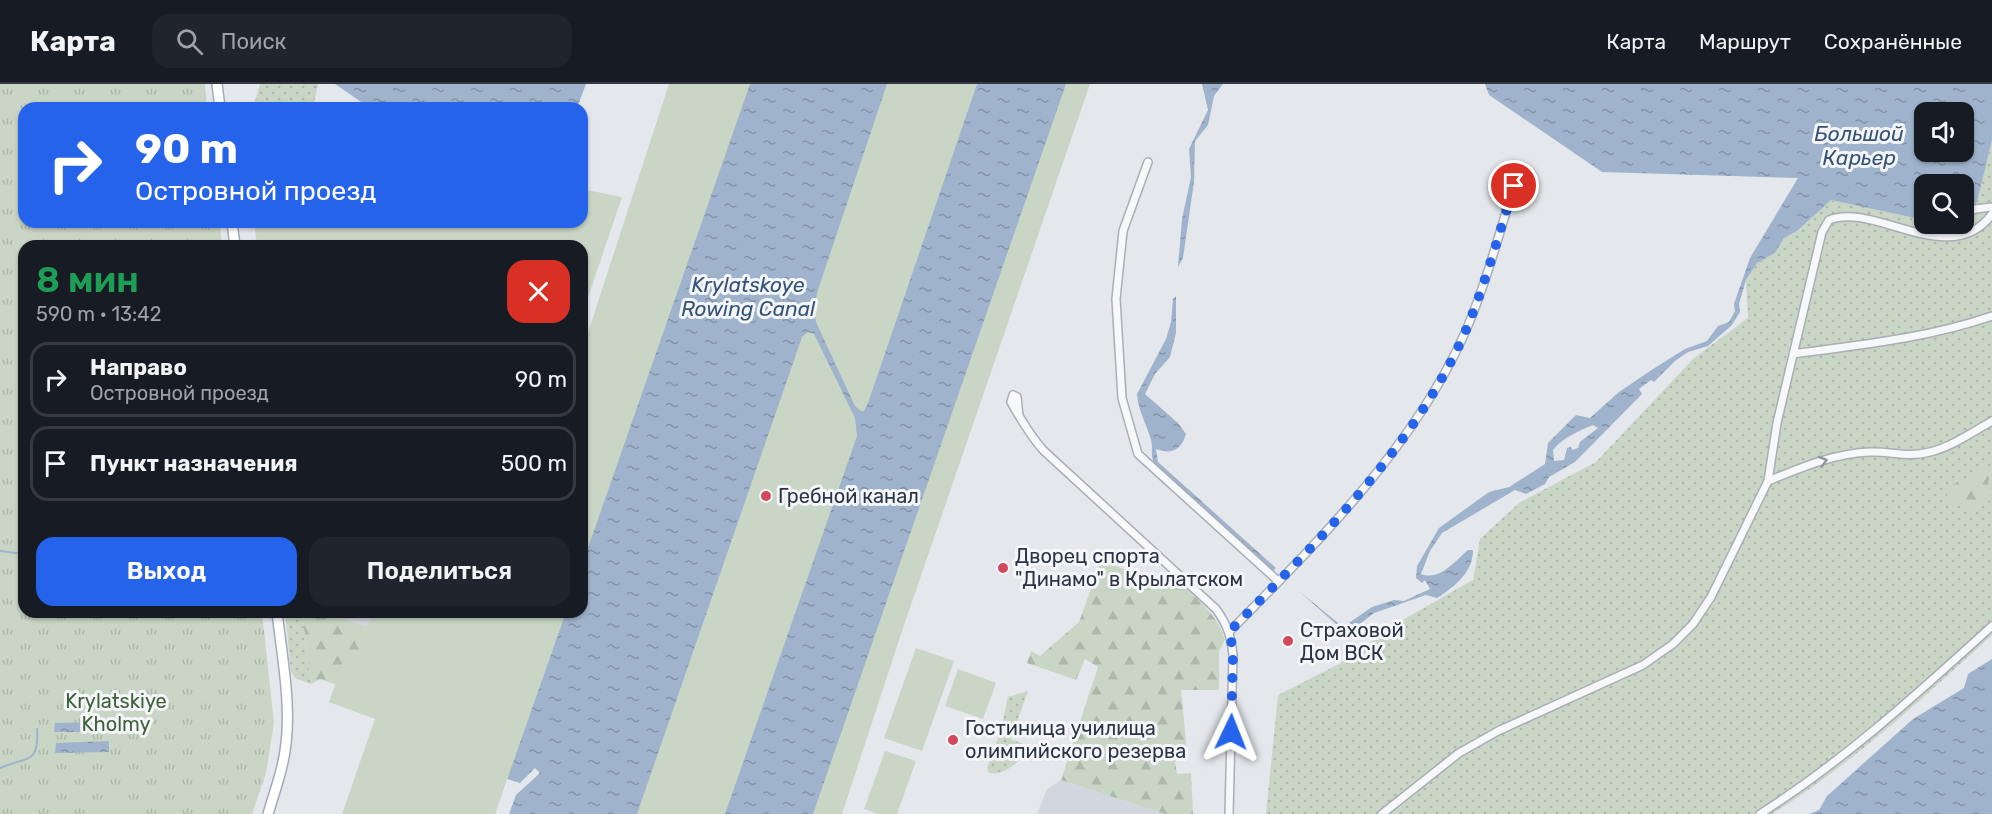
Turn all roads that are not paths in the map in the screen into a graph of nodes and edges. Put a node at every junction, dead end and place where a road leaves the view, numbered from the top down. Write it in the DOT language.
graph roads {
  1 [pos="217,84"];
  2 [pos="219,102"];
  3 [pos="1148,162"];
  4 [pos="1514,186"];
  5 [pos="1992,207"];
  6 [pos="1974,210"];
  7 [pos="1992,214"];
  8 [pos="1947,236"];
  9 [pos="1992,316"];
  10 [pos="1793,354"];
  11 [pos="1011,402"];
  12 [pos="1992,421"];
  13 [pos="1768,481"];
  14 [pos="1277,580"];
  15 [pos="278,618"];
  16 [pos="1992,626"];
  17 [pos="1230,631"];
  18 [pos="268,814"];
  19 [pos="1229,814"];
  20 [pos="1382,814"];
  21 [pos="1760,814"];
  1 -- 2 [label="main road"];
  3 -- 14 [label="street"];
  4 -- 14 [label="street"];
  5 -- 6 [label="street"];
  7 -- 8 [label="street"];
  8 -- 10 [label="street"];
  9 -- 10 [label="street"];
  10 -- 13 [label="street"];
  11 -- 17 [label="street"];
  13 -- 12 [label="street, one-way"];
  13 -- 20 [label="street"];
  14 -- 17 [label="street"];
  15 -- 18 [label="main road"];
  16 -- 21 [label="street"];
  17 -- 19 [label="street"];
}
